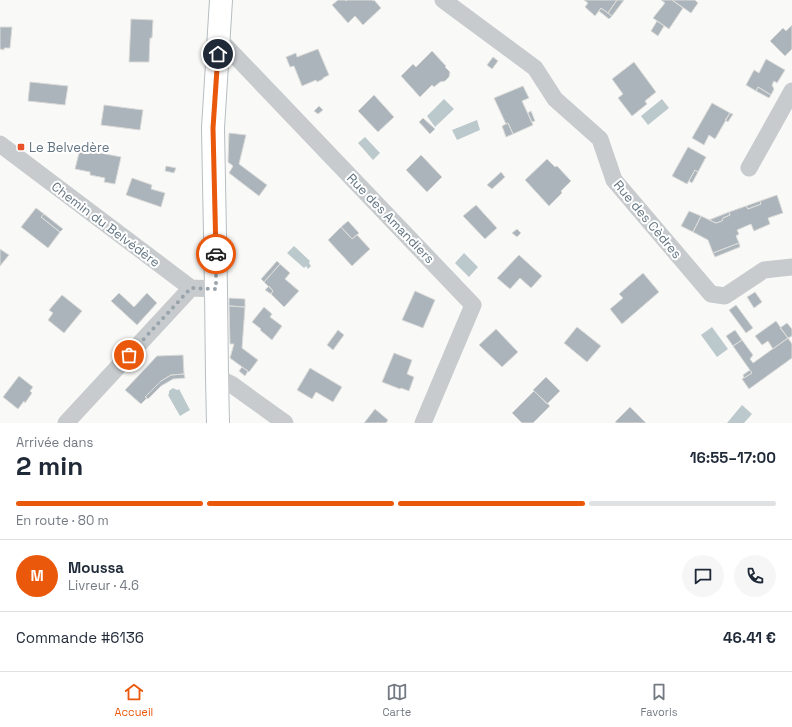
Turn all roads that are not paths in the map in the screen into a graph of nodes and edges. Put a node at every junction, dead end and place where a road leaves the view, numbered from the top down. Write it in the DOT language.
graph roads {
  1 [pos="221,0"];
  2 [pos="443,0"];
  3 [pos="219,39"];
  4 [pos="792,91"];
  5 [pos="0,144"];
  6 [pos="749,168"];
  7 [pos="792,267"];
  8 [pos="191,288"];
  9 [pos="216,289"];
  10 [pos="216,378"];
  11 [pos="66,423"];
  12 [pos="218,423"];
  13 [pos="285,423"];
  14 [pos="423,423"];
  1 -- 3 [label="street"];
  2 -- 7 [label="street, Rue des Cèdres"];
  3 -- 9 [label="street"];
  3 -- 14 [label="street, Rue des Amandiers"];
  4 -- 6 [label="street"];
  5 -- 8 [label="street, Chemin du Belvédère"];
  8 -- 9 [label="street"];
  8 -- 11 [label="street"];
  9 -- 10 [label="street"];
  10 -- 12 [label="street"];
  10 -- 13 [label="street"];
}
